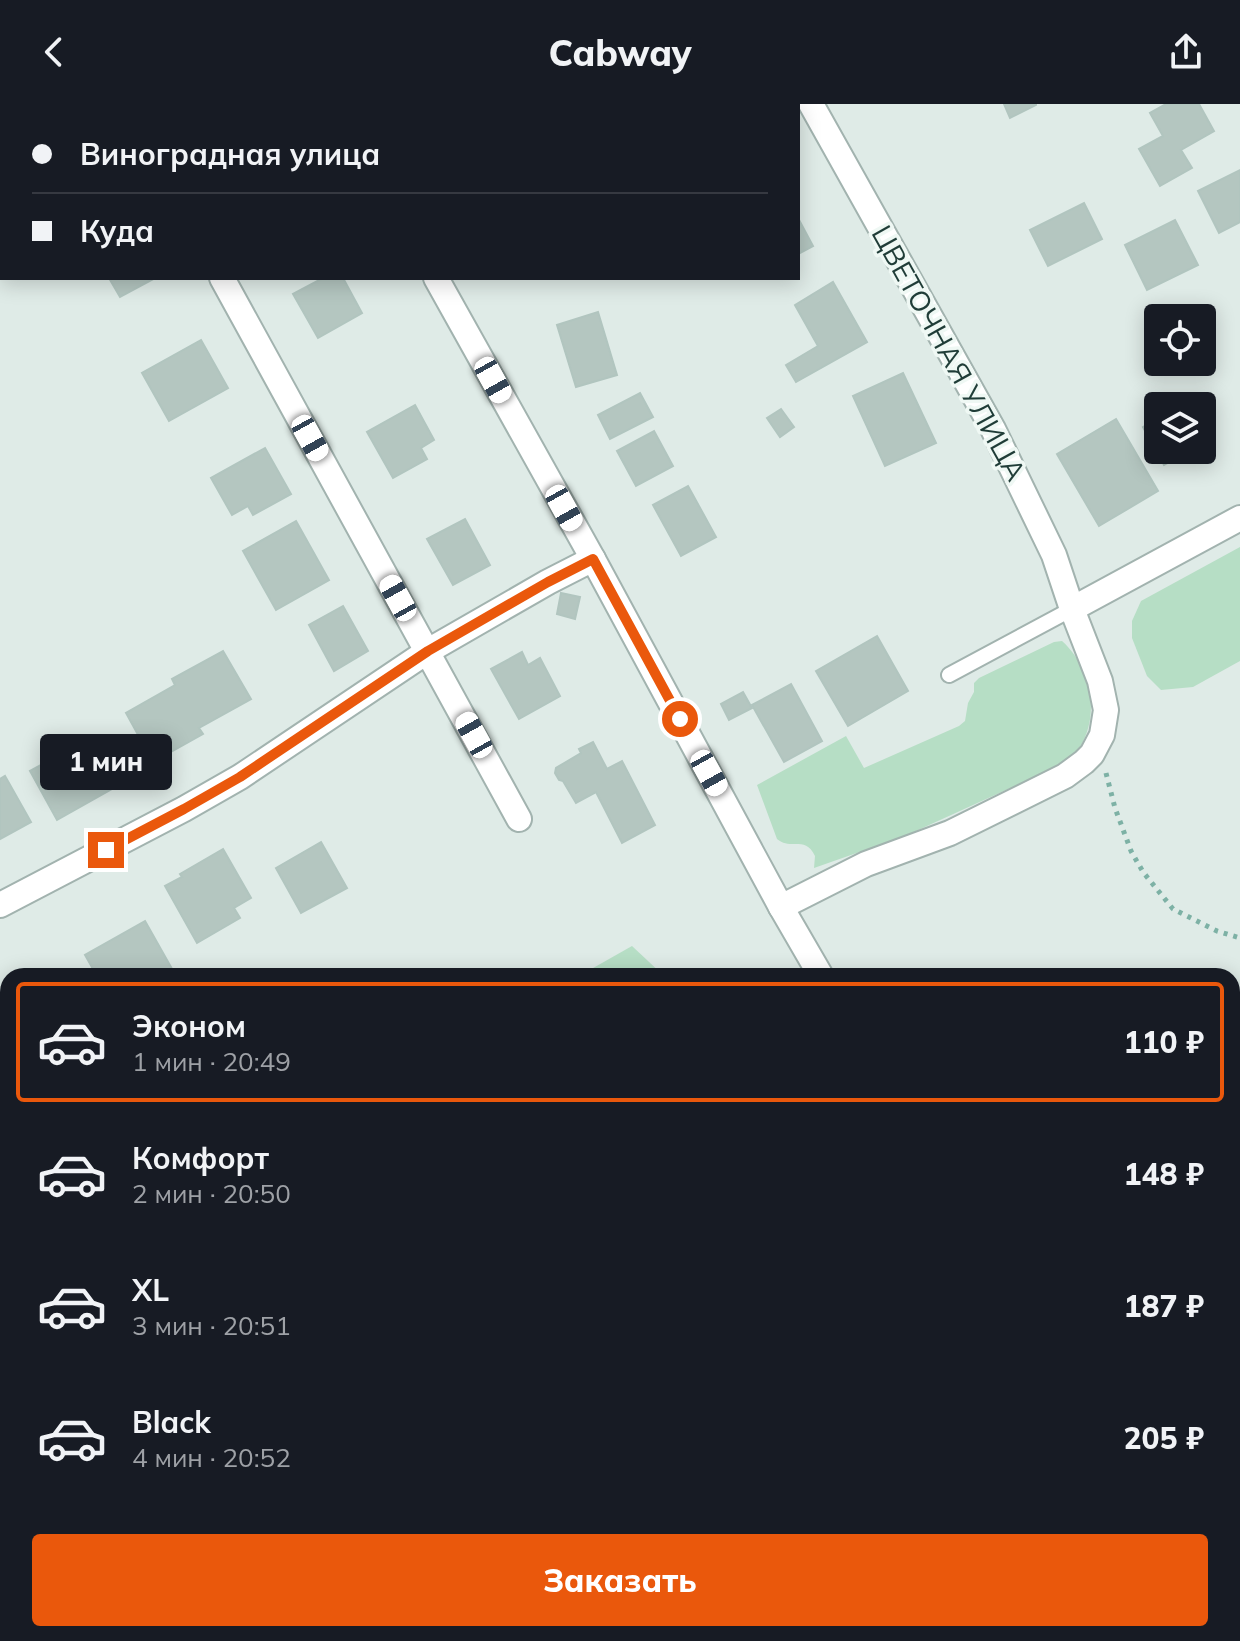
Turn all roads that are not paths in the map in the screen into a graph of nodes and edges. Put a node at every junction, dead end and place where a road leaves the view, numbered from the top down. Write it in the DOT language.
graph roads {
  1 [pos="811,104"];
  2 [pos="223,280"];
  3 [pos="437,280"];
  4 [pos="1240,518"];
  5 [pos="593,559"];
  6 [pos="1072,609"];
  7 [pos="428,651"];
  8 [pos="949,675"];
  9 [pos="519,819"];
  10 [pos="0,905"];
  11 [pos="781,907"];
  12 [pos="816,968"];
  1 -- 6 [label="street, ЦВЕТОЧНАЯ УЛИЦА"];
  2 -- 7 [label="street"];
  3 -- 5 [label="street"];
  4 -- 6 [label="street"];
  5 -- 7 [label="street"];
  5 -- 11 [label="street"];
  6 -- 8 [label="lane"];
  6 -- 11 [label="street, ЦВЕТОЧНАЯ УЛИЦА"];
  7 -- 9 [label="street"];
  7 -- 10 [label="street"];
  11 -- 12 [label="street"];
}
